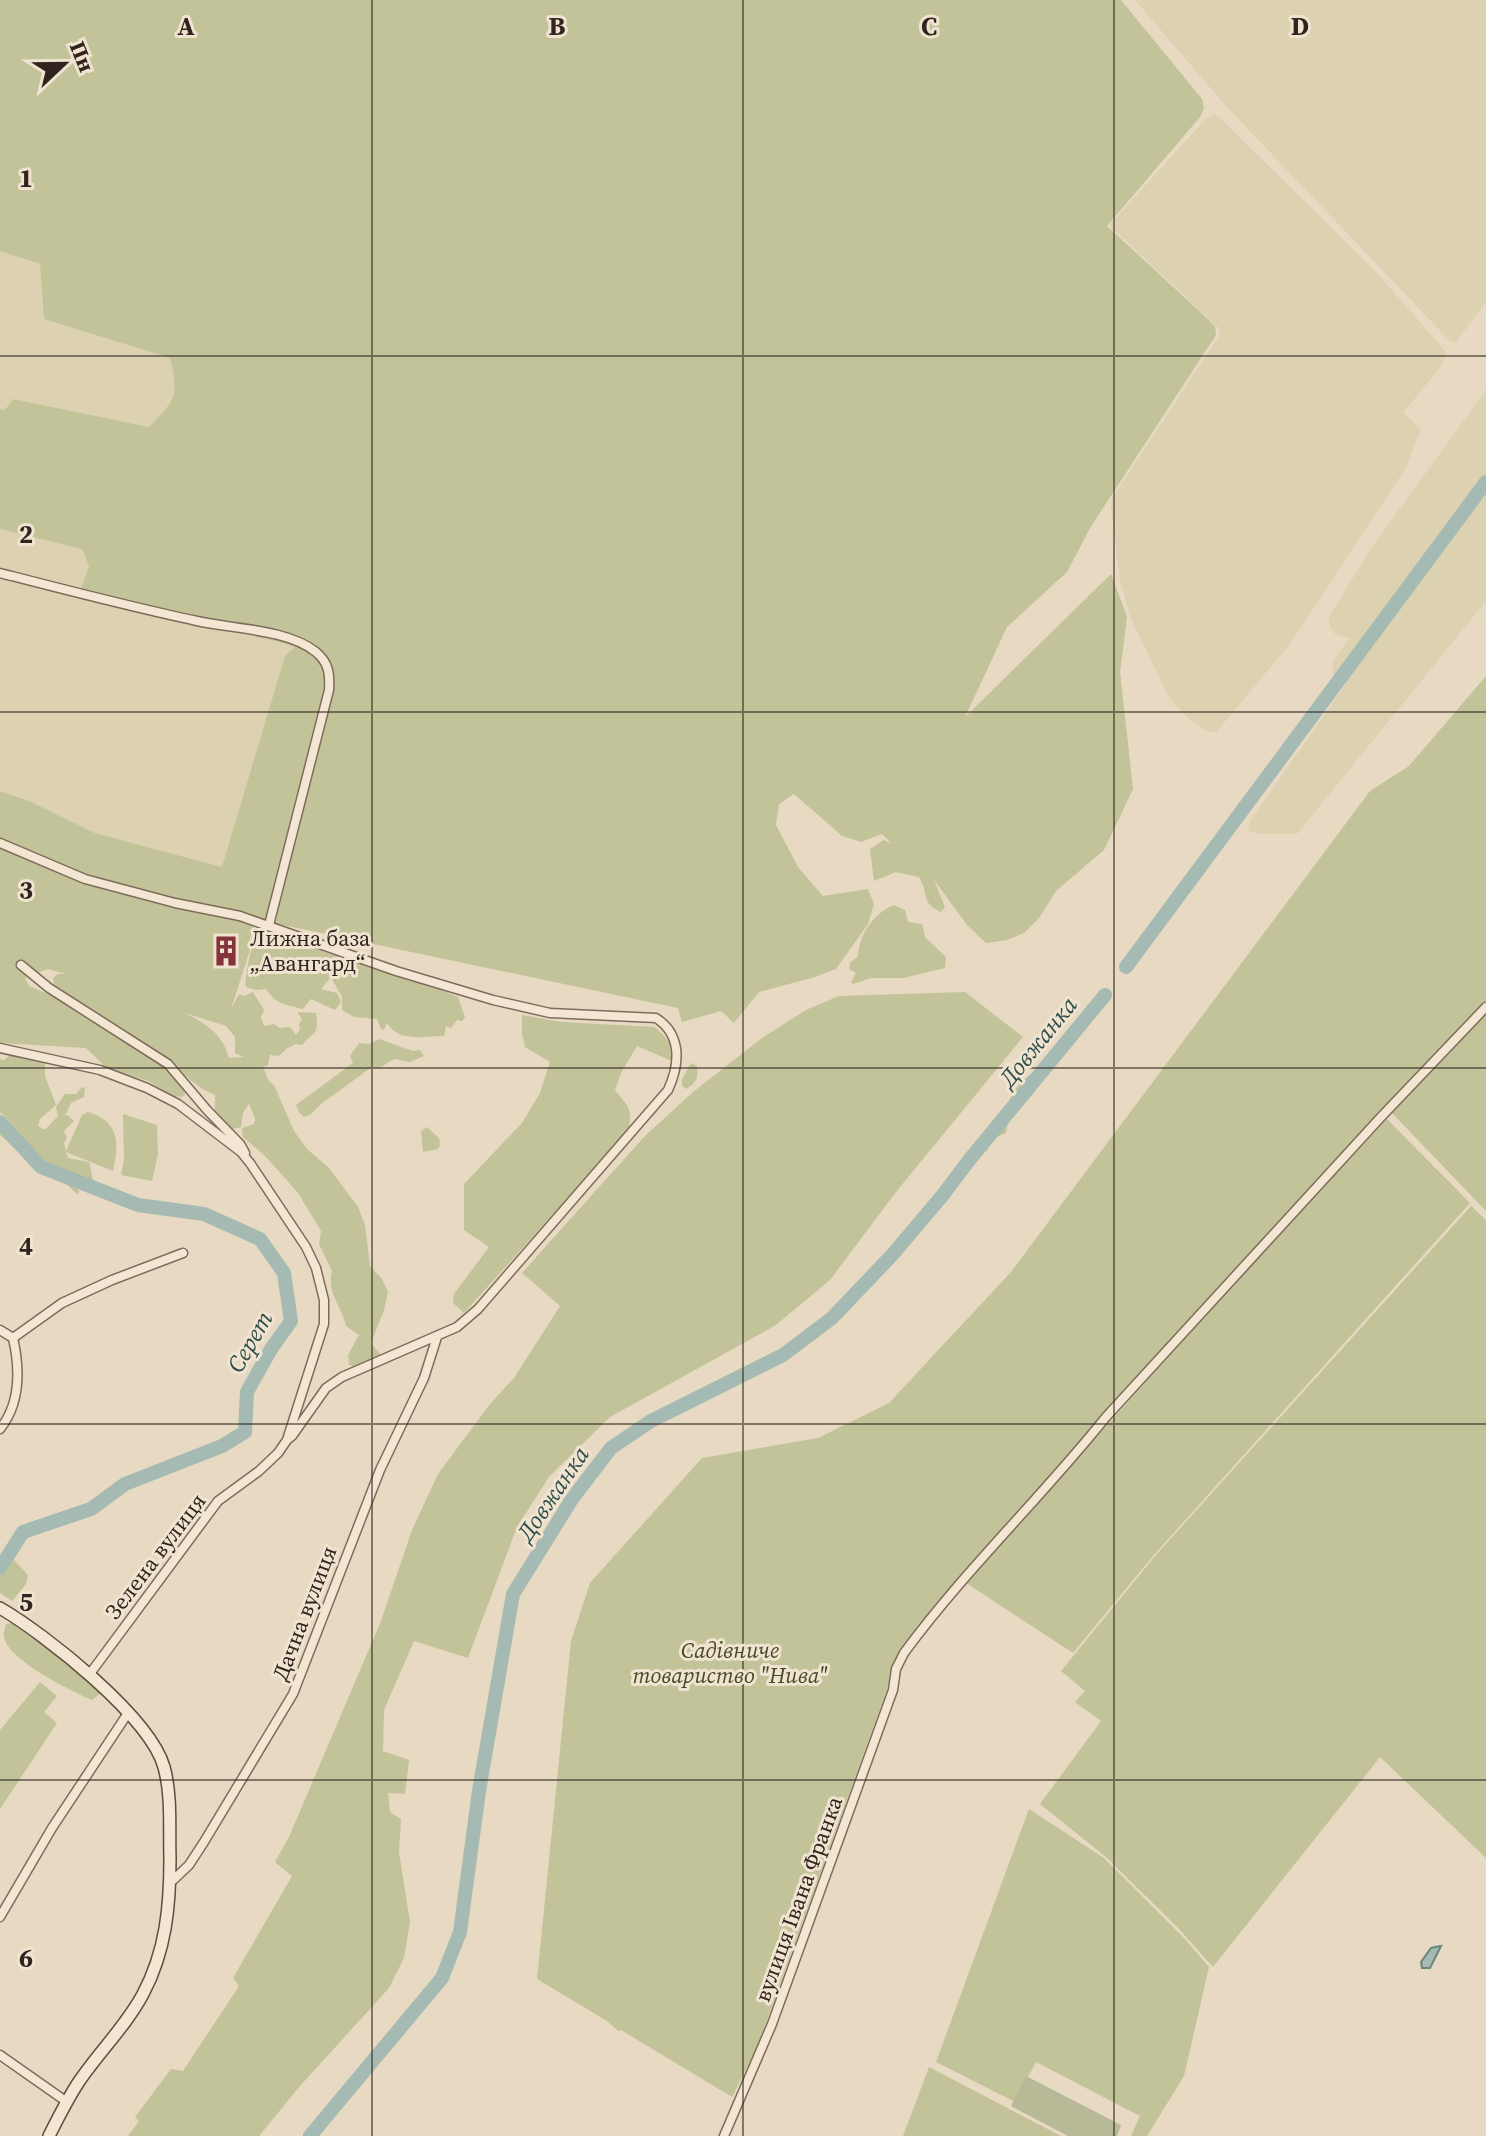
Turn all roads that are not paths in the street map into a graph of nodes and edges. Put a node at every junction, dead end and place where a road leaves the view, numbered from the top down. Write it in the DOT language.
graph roads {
  1 [pos="0,573"];
  2 [pos="0,843"];
  3 [pos="269,925"];
  4 [pos="21,965"];
  5 [pos="1486,1007"];
  6 [pos="0,1048"];
  7 [pos="250,1163"];
  8 [pos="183,1253"];
  9 [pos="0,1330"];
  10 [pos="437,1337"];
  11 [pos="13,1338"];
  12 [pos="0,1429"];
  13 [pos="287,1440"];
  14 [pos="5,1610"];
  15 [pos="89,1675"];
  16 [pos="128,1713"];
  17 [pos="170,1883"];
  18 [pos="0,1917"];
  19 [pos="0,2055"];
  20 [pos="67,2102"];
  21 [pos="49,2136"];
  22 [pos="724,2136"];
  1 -- 3 [label="street"];
  2 -- 3 [label="street"];
  3 -- 10 [label="street"];
  4 -- 7 [label="street"];
  5 -- 22 [label="street, вулиця Івана Франка"];
  6 -- 7 [label="street, Зелена вулиця"];
  7 -- 13 [label="street, Зелена вулиця"];
  8 -- 11 [label="street"];
  9 -- 11 [label="street"];
  10 -- 13 [label="street"];
  10 -- 17 [label="street, Дачна вулиця"];
  11 -- 12 [label="street"];
  13 -- 15 [label="street, Зелена вулиця"];
  14 -- 15 [label="street"];
  15 -- 16 [label="street"];
  16 -- 17 [label="street"];
  16 -- 18 [label="street"];
  17 -- 20 [label="street"];
  19 -- 20 [label="street"];
  20 -- 21 [label="street"];
}
